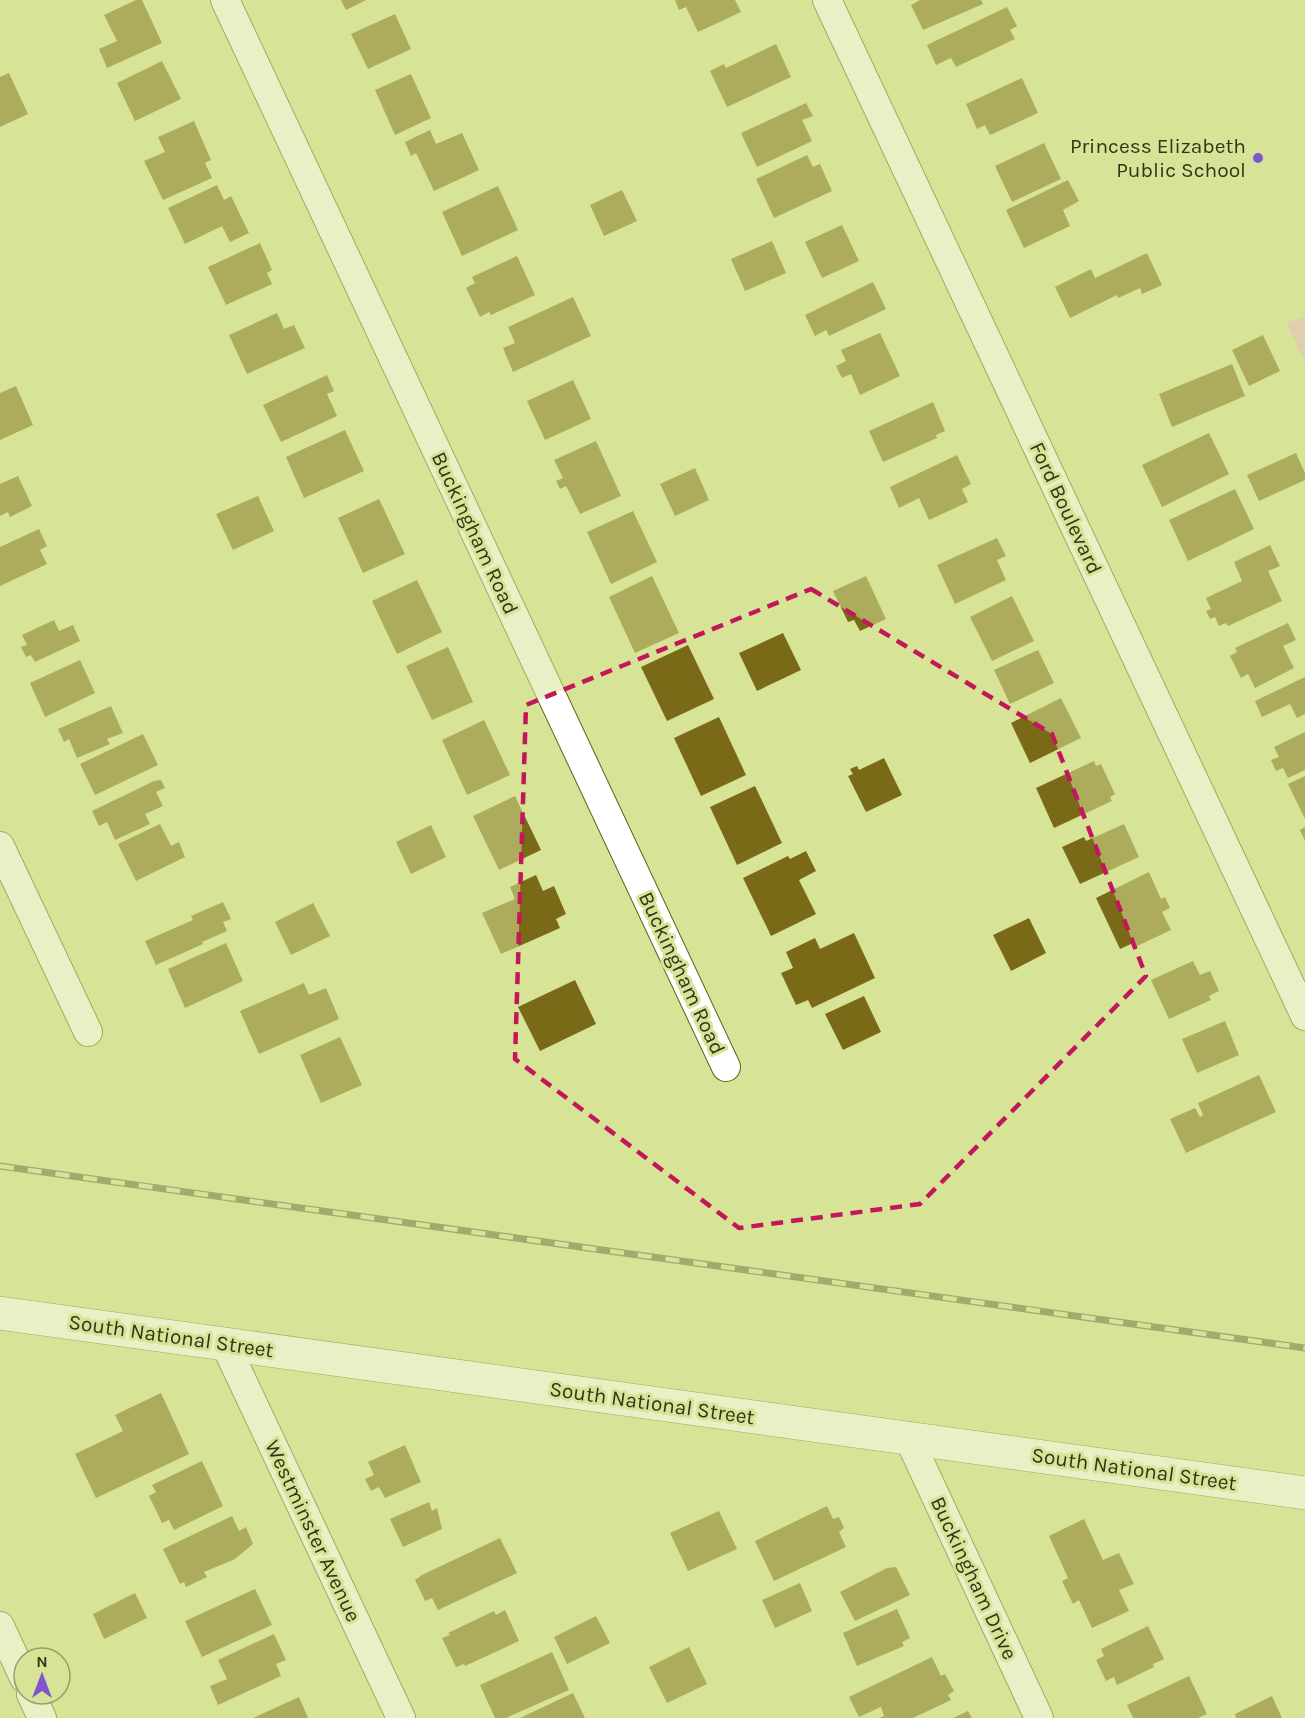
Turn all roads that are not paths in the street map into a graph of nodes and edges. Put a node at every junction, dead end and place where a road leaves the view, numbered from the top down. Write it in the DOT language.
graph roads {
  1 [pos="225,0"];
  2 [pos="828,0"];
  3 [pos="0,846"];
  4 [pos="1305,1016"];
  5 [pos="88,1032"];
  6 [pos="726,1067"];
  7 [pos="0,1313"];
  8 [pos="225,1344"];
  9 [pos="909,1439"];
  10 [pos="1305,1493"];
  11 [pos="0,1626"];
  12 [pos="12,1652"];
  13 [pos="401,1718"];
  14 [pos="1040,1718"];
  1 -- 6 [label="street, Buckingham Road"];
  2 -- 4 [label="street, Ford Boulevard"];
  3 -- 5 [label="street"];
  7 -- 8 [label="street, South National Street"];
  8 -- 9 [label="street, South National Street"];
  8 -- 13 [label="street, Westminster Avenue"];
  9 -- 10 [label="street, South National Street"];
  9 -- 14 [label="street, Buckingham Drive"];
  11 -- 12 [label="street"];
}
